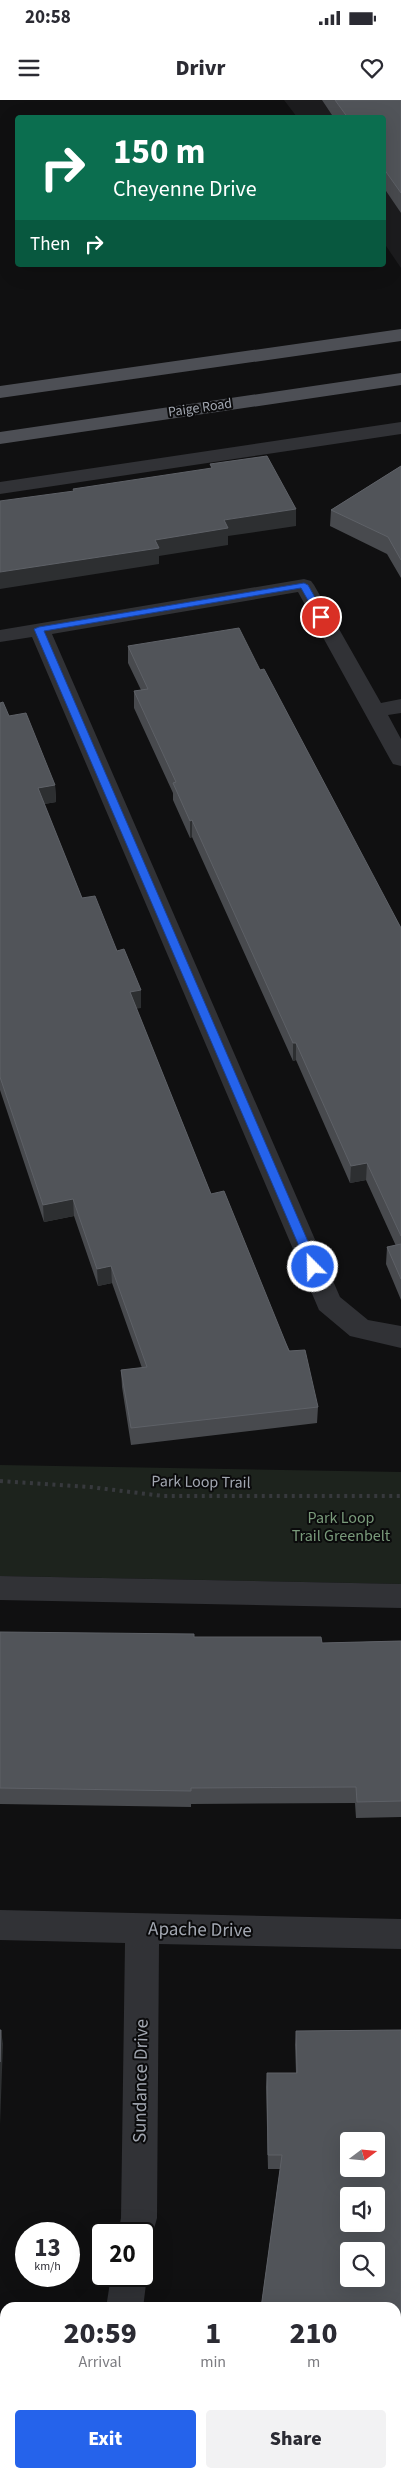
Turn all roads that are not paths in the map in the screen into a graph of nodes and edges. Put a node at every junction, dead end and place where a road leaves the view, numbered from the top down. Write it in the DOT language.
graph roads {
  1 [pos="401,335"];
  2 [pos="401,379"];
  3 [pos="0,392"];
  4 [pos="401,428"];
  5 [pos="0,438"];
  6 [pos="0,488"];
  7 [pos="39,629"];
  8 [pos="0,636"];
  9 [pos="401,706"];
  10 [pos="374,711"];
  11 [pos="401,759"];
  12 [pos="401,1338"];
  13 [pos="0,1588"];
  14 [pos="401,1596"];
  15 [pos="0,1925"];
  16 [pos="142,1929"];
  17 [pos="401,1934"];
  18 [pos="138,2222"];
  19 [pos="127,2287"];
  20 [pos="125,2302"];
  1 -- 3 [label="main road"];
  2 -- 5 [label="main road, Paige Road"];
  4 -- 6 [label="street"];
  7 -- 8 [label="street"];
  7 -- 10 [label="street"];
  7 -- 12 [label="street"];
  9 -- 10 [label="street"];
  10 -- 11 [label="street"];
  13 -- 14 [label="street"];
  15 -- 16 [label="street, Apache Drive"];
  16 -- 17 [label="street, Apache Drive"];
  16 -- 18 [label="street, Sundance Drive"];
  19 -- 20 [label="street"];
}
